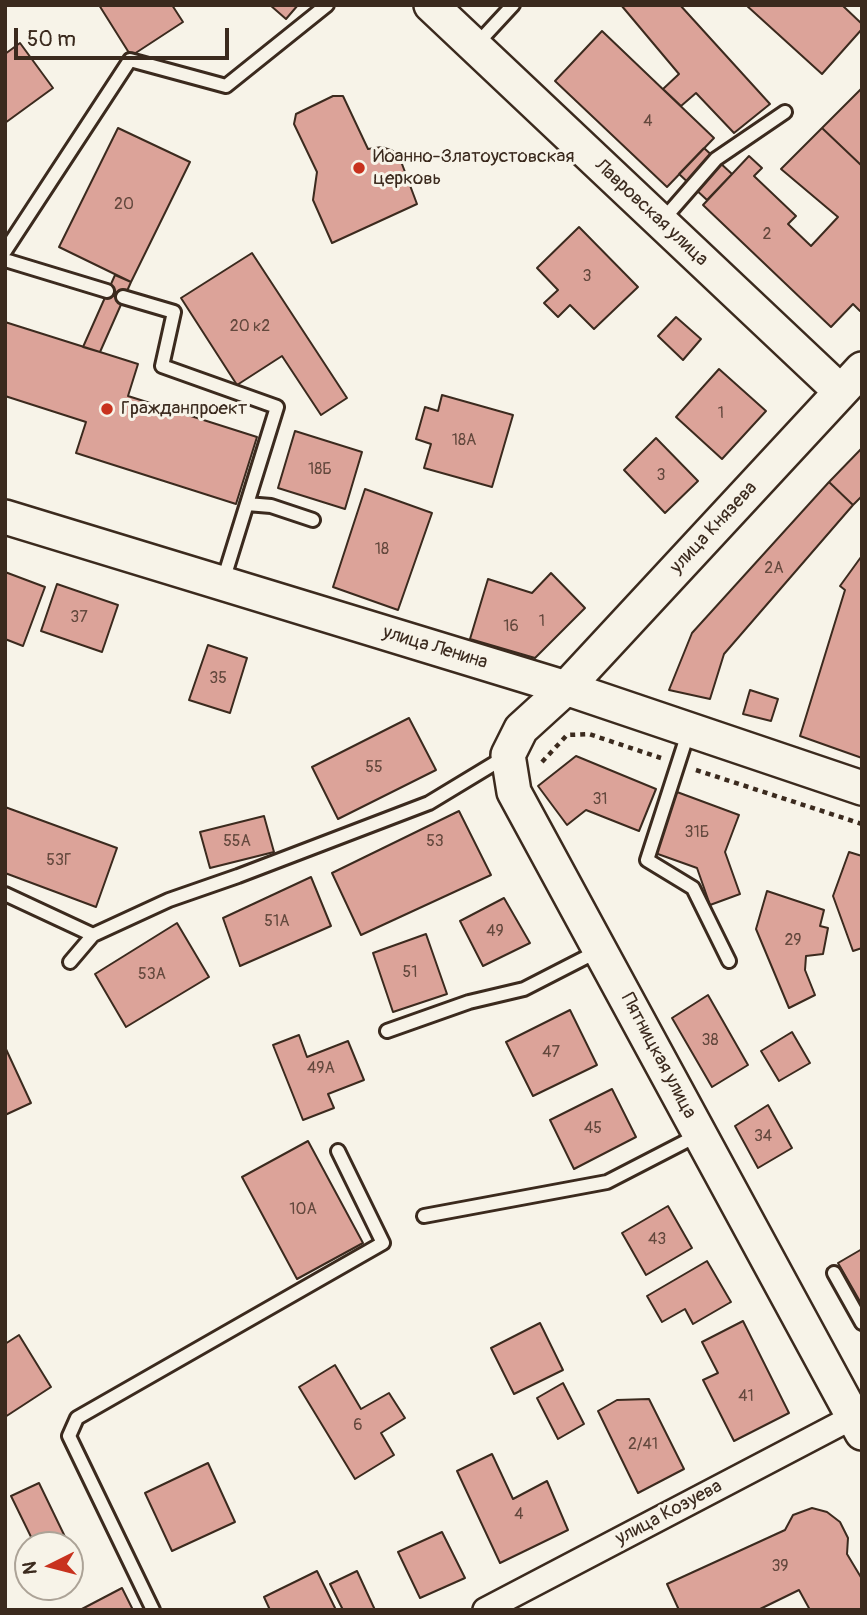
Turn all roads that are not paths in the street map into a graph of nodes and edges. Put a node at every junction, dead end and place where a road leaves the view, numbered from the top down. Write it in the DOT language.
graph roads {
  1 [pos="327,5"];
  2 [pos="431,5"];
  3 [pos="513,5"];
  4 [pos="475,46"];
  5 [pos="785,112"];
  6 [pos="661,222"];
  7 [pos="5,251"];
  8 [pos="5,260"];
  9 [pos="107,291"];
  10 [pos="123,297"];
  11 [pos="851,380"];
  12 [pos="247,505"];
  13 [pos="5,517"];
  14 [pos="313,520"];
  15 [pos="221,584"];
  16 [pos="566,688"];
  17 [pos="690,730"];
  18 [pos="522,762"];
  19 [pos="862,788"];
  20 [pos="5,894"];
  21 [pos="93,935"];
  22 [pos="600,950"];
  23 [pos="729,961"];
  24 [pos="70,962"];
  25 [pos="387,1031"];
  26 [pos="700,1134"];
  27 [pos="338,1151"];
  28 [pos="424,1216"];
  29 [pos="834,1273"];
  30 [pos="862,1323"];
  31 [pos="857,1425"];
  32 [pos="153,1610"];
  33 [pos="485,1610"];
  1 -- 7 [label="lane"];
  2 -- 4 [label="main road, Лавровская улица"];
  3 -- 4 [label="lane"];
  4 -- 6 [label="main road, Лавровская улица"];
  5 -- 6 [label="lane"];
  6 -- 11 [label="main road, Лавровская улица"];
  8 -- 9 [label="lane"];
  10 -- 12 [label="lane"];
  11 -- 16 [label="main road, улица Князева"];
  12 -- 14 [label="lane"];
  12 -- 15 [label="lane"];
  13 -- 15 [label="main road, улица Ленина"];
  15 -- 16 [label="main road, улица Ленина"];
  16 -- 17 [label="main road, улица Ленина"];
  16 -- 18 [label="main road"];
  17 -- 19 [label="main road, улица Ленина"];
  17 -- 23 [label="lane"];
  18 -- 21 [label="lane"];
  18 -- 22 [label="main road, Пятницкая улица"];
  20 -- 21 [label="lane"];
  21 -- 24 [label="lane"];
  22 -- 25 [label="lane"];
  22 -- 26 [label="main road, Пятницкая улица"];
  26 -- 28 [label="lane"];
  26 -- 31 [label="main road, Пятницкая улица"];
  27 -- 32 [label="lane"];
  29 -- 30 [label="lane"];
  31 -- 33 [label="street, улица Козуева"];
}
